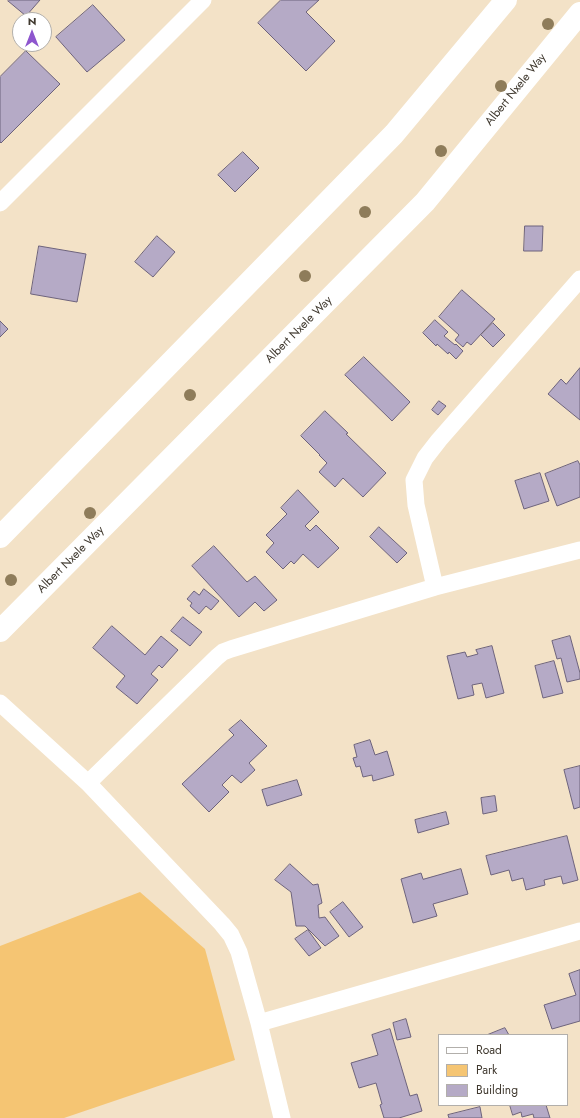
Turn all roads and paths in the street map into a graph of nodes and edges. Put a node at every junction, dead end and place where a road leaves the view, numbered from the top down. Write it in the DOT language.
graph roads {
  1 [pos="203,0"];
  2 [pos="506,0"];
  3 [pos="580,13"];
  4 [pos="0,203"];
  5 [pos="580,279"];
  6 [pos="0,537"];
  7 [pos="580,550"];
  8 [pos="434,587"];
  9 [pos="0,631"];
  10 [pos="0,703"];
  11 [pos="88,783"];
  12 [pos="580,930"];
  13 [pos="259,1022"];
  14 [pos="282,1118"];
  1 -- 4 [label="street"];
  2 -- 6 [label="main road"];
  3 -- 9 [label="main road, Albert Nxele Way"];
  5 -- 8 [label="street"];
  7 -- 8 [label="street"];
  8 -- 11 [label="street"];
  10 -- 11 [label="street"];
  11 -- 13 [label="street"];
  12 -- 13 [label="street"];
  13 -- 14 [label="street"];
}
